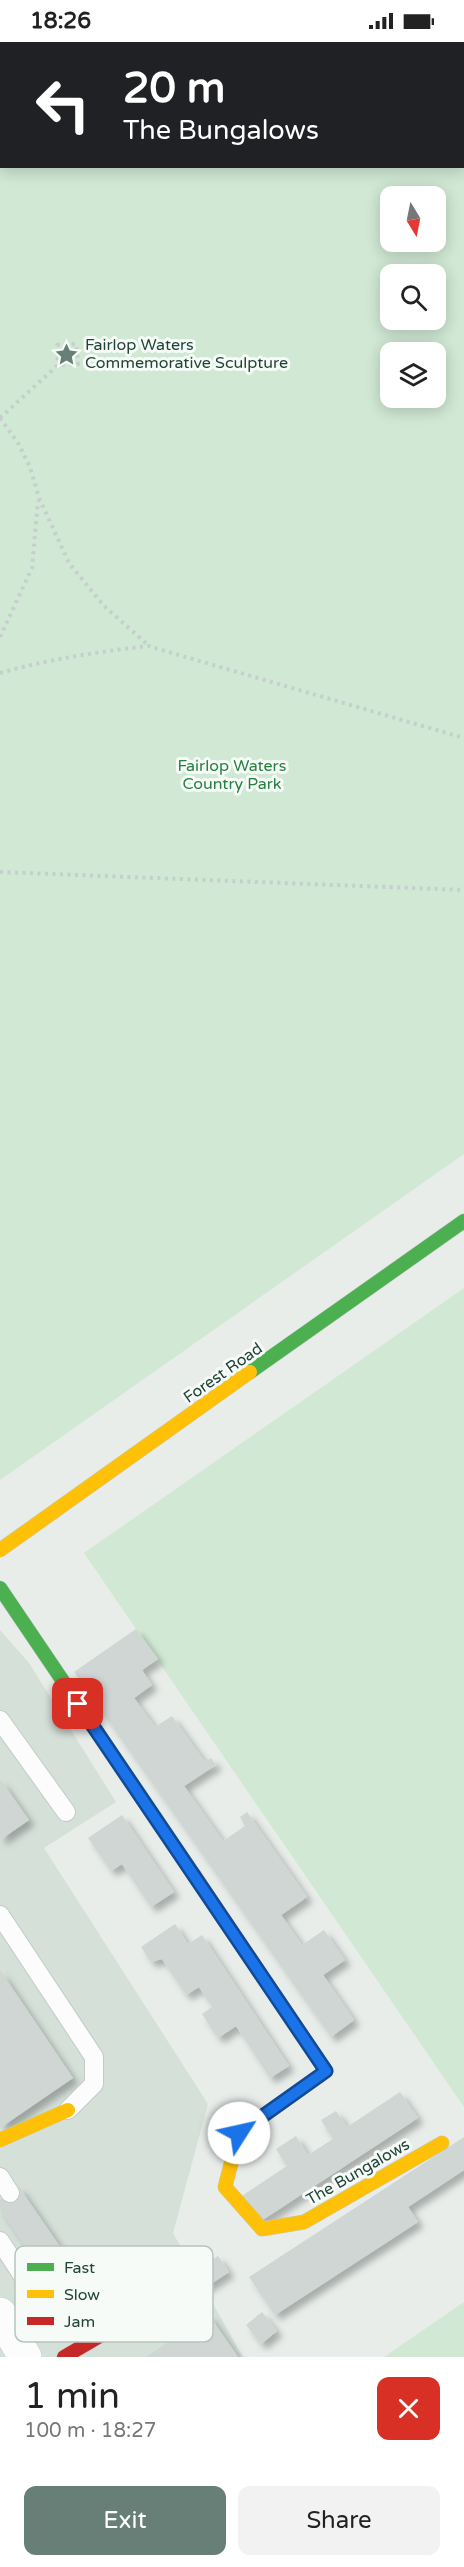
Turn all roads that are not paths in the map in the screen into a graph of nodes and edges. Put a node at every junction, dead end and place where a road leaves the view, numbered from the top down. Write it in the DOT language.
graph roads {
  1 [pos="464,1221"];
  2 [pos="0,1550"];
  3 [pos="0,1588"];
  4 [pos="0,1720"];
  5 [pos="66,1812"];
  6 [pos="0,1915"];
  7 [pos="68,2110"];
  8 [pos="0,2140"];
  9 [pos="442,2143"];
  10 [pos="0,2177"];
  11 [pos="10,2193"];
  12 [pos="0,2241"];
  13 [pos="15,2264"];
  14 [pos="0,2314"];
  15 [pos="15,2340"];
  16 [pos="16,2342"];
  17 [pos="90,2342"];
  18 [pos="25,2357"];
  19 [pos="64,2357"];
  1 -- 2 [label="street, Forest Road"];
  3 -- 9 [label="street, The Bungalows"];
  4 -- 5 [label="lane"];
  6 -- 7 [label="lane"];
  7 -- 8 [label="street"];
  10 -- 11 [label="lane"];
  12 -- 13 [label="lane"];
  14 -- 15 [label="street"];
  16 -- 18 [label="street"];
  17 -- 19 [label="street"];
}
